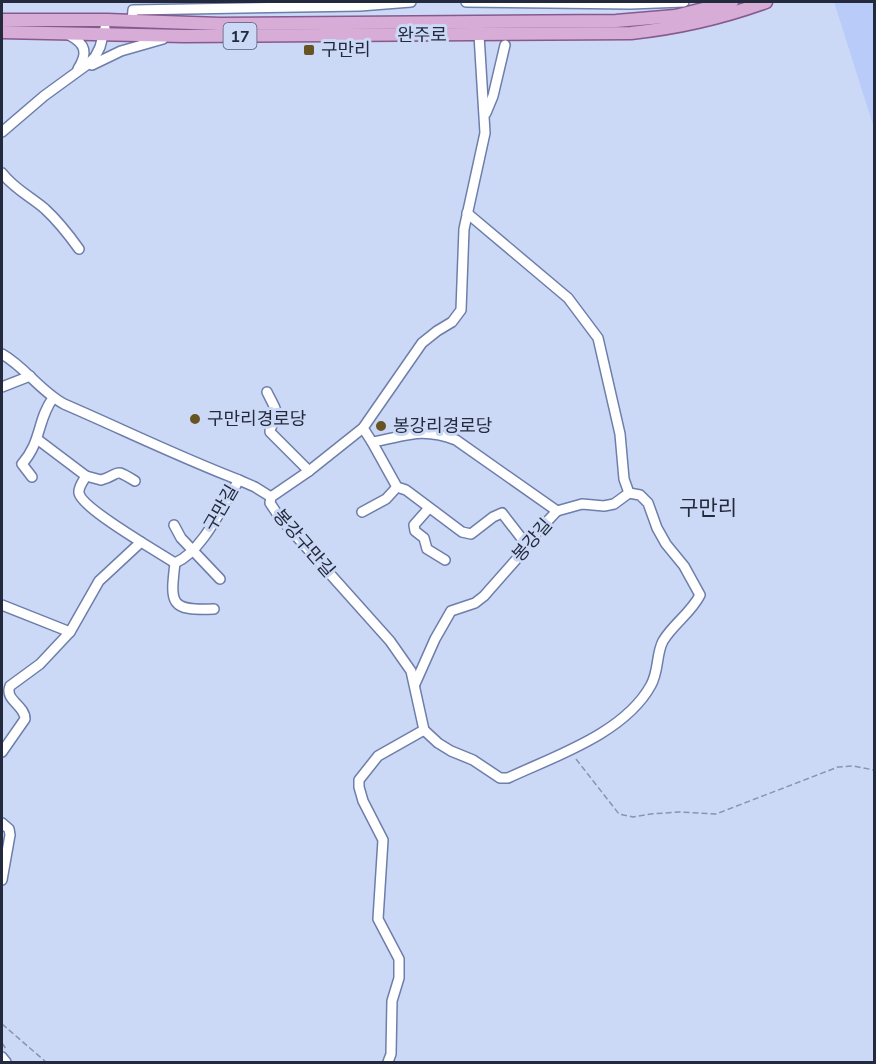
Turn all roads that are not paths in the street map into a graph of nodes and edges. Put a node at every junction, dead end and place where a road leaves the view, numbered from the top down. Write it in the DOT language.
graph roads {
  1 [pos="411,2"];
  2 [pos="466,2"];
  3 [pos="684,2"];
  4 [pos="732,2"];
  5 [pos="766,2"];
  6 [pos="2,20"];
  7 [pos="107,20"];
  8 [pos="132,21"];
  9 [pos="2,32"];
  10 [pos="69,34"];
  11 [pos="104,34"];
  12 [pos="479,35"];
  13 [pos="184,36"];
  14 [pos="505,45"];
  15 [pos="76,73"];
  16 [pos="485,116"];
  17 [pos="2,132"];
  18 [pos="2,173"];
  19 [pos="467,213"];
  20 [pos="80,249"];
  21 [pos="2,354"];
  22 [pos="30,376"];
  23 [pos="2,387"];
  24 [pos="267,392"];
  25 [pos="52,398"];
  26 [pos="363,428"];
  27 [pos="37,439"];
  28 [pos="372,442"];
  29 [pos="309,471"];
  30 [pos="86,476"];
  31 [pos="32,477"];
  32 [pos="239,480"];
  33 [pos="135,481"];
  34 [pos="398,487"];
  35 [pos="629,493"];
  36 [pos="270,497"];
  37 [pos="429,508"];
  38 [pos="557,511"];
  39 [pos="362,512"];
  40 [pos="174,525"];
  41 [pos="141,542"];
  42 [pos="526,544"];
  43 [pos="193,550"];
  44 [pos="445,560"];
  45 [pos="175,563"];
  46 [pos="220,579"];
  47 [pos="2,605"];
  48 [pos="213,609"];
  49 [pos="70,632"];
  50 [pos="415,684"];
  51 [pos="424,730"];
  52 [pos="2,752"];
  53 [pos="2,823"];
  54 [pos="2,880"];
  55 [pos="2,1057"];
  56 [pos="6,1062"];
  57 [pos="388,1062"];
  1 -- 8 [label="street"];
  2 -- 3 [label="street"];
  4 -- 8 [label="main road, 완주로 / 17"];
  5 -- 12 [label="main road, 완주로 / 17"];
  6 -- 7 [label="main road, 완주로 / 17"];
  7 -- 8 [label="main road, 완주로 / 17"];
  7 -- 11 [label="street"];
  9 -- 10 [label="main road, 완주로 / 17"];
  10 -- 11 [label="main road, 완주로 / 17"];
  10 -- 15 [label="street"];
  11 -- 13 [label="main road, 완주로 / 17"];
  11 -- 15 [label="street"];
  12 -- 13 [label="main road, 완주로 / 17"];
  12 -- 16 [label="street, 봉강구만길"];
  13 -- 15 [label="street"];
  14 -- 16 [label="street"];
  15 -- 17 [label="street"];
  16 -- 19 [label="street, 봉강구만길"];
  18 -- 20 [label="street"];
  19 -- 26 [label="street, 봉강구만길"];
  19 -- 35 [label="street"];
  21 -- 22 [label="street, 구만길"];
  22 -- 23 [label="street"];
  22 -- 25 [label="street, 구만길"];
  24 -- 29 [label="street"];
  25 -- 27 [label="street"];
  25 -- 32 [label="street, 구만길"];
  26 -- 28 [label="street"];
  26 -- 29 [label="street, 봉강구만길"];
  27 -- 30 [label="street"];
  27 -- 31 [label="street"];
  28 -- 34 [label="street"];
  28 -- 38 [label="street, 봉강길"];
  29 -- 36 [label="street, 봉강구만길"];
  30 -- 33 [label="street"];
  30 -- 41 [label="street"];
  32 -- 36 [label="street"];
  32 -- 43 [label="street, 구만길"];
  34 -- 37 [label="street"];
  34 -- 39 [label="street"];
  35 -- 38 [label="street"];
  35 -- 51 [label="street"];
  36 -- 50 [label="street, 봉강구만길"];
  37 -- 42 [label="street"];
  37 -- 44 [label="street"];
  38 -- 42 [label="street, 봉강길"];
  40 -- 43 [label="street"];
  41 -- 45 [label="street"];
  41 -- 49 [label="street"];
  42 -- 50 [label="street, 봉강길"];
  43 -- 45 [label="street, 구만길"];
  43 -- 46 [label="street"];
  45 -- 48 [label="street"];
  47 -- 49 [label="street"];
  49 -- 52 [label="street"];
  50 -- 51 [label="street, 봉강구만길"];
  51 -- 57 [label="street"];
  53 -- 54 [label="street"];
  55 -- 56 [label="street"];
}
